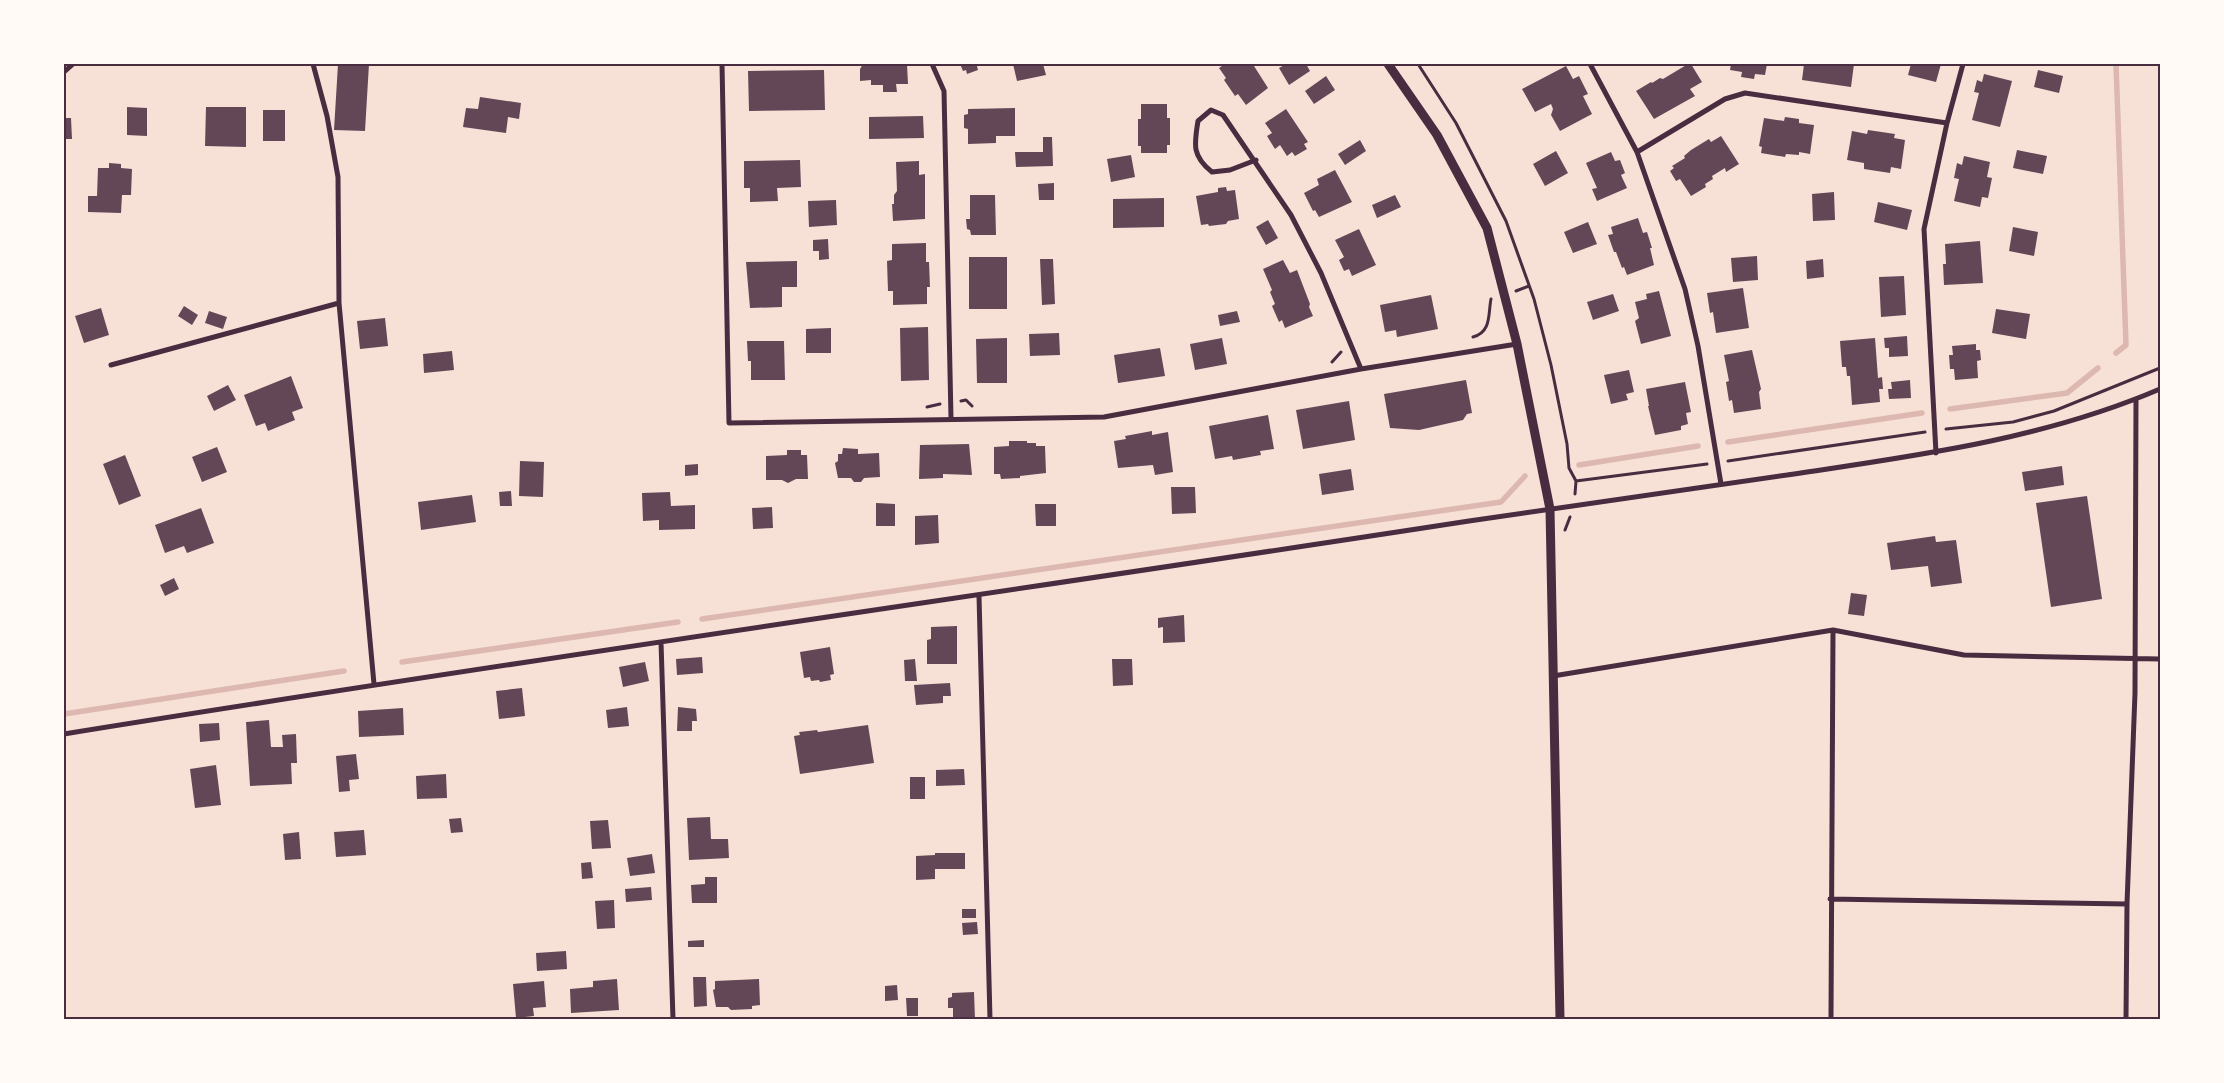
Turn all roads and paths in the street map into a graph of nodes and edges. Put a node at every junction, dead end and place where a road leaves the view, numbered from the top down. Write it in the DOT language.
graph roads {
  1 [pos="73,64"];
  2 [pos="313,64"];
  3 [pos="722,64"];
  4 [pos="932,64"];
  5 [pos="1388,64"];
  6 [pos="1590,64"];
  7 [pos="1963,64"];
  8 [pos="64,72"];
  9 [pos="1947,123"];
  10 [pos="1637,152"];
  11 [pos="1256,160"];
  12 [pos="1530,286"];
  13 [pos="1504,295"];
  14 [pos="339,303"];
  15 [pos="1467,338"];
  16 [pos="1517,344"];
  17 [pos="1353,348"];
  18 [pos="1330,363"];
  19 [pos="111,365"];
  20 [pos="2160,368"];
  21 [pos="1361,369"];
  22 [pos="2160,389"];
  23 [pos="2136,399"];
  24 [pos="951,402"];
  25 [pos="980,406"];
  26 [pos="926,408"];
  27 [pos="951,418"];
  28 [pos="1934,430"];
  29 [pos="1936,453"];
  30 [pos="1717,462"];
  31 [pos="1576,481"];
  32 [pos="1721,484"];
  33 [pos="1550,509"];
  34 [pos="979,596"];
  35 [pos="1833,630"];
  36 [pos="661,642"];
  37 [pos="2136,658"];
  38 [pos="2160,659"];
  39 [pos="1553,676"];
  40 [pos="374,684"];
  41 [pos="64,734"];
  42 [pos="1830,899"];
  43 [pos="2128,904"];
  44 [pos="673,1019"];
  45 [pos="990,1019"];
  46 [pos="1560,1019"];
  47 [pos="1831,1019"];
  48 [pos="2126,1019"];
  1 -- 8 [label="street"];
  2 -- 14 [label="street"];
  3 -- 27 [label="street"];
  4 -- 24 [label="street"];
  5 -- 13 [label="street"];
  6 -- 10 [label="street"];
  7 -- 9 [label="street"];
  9 -- 10 [label="street"];
  9 -- 28 [label="street"];
  10 -- 30 [label="street"];
  11 -- 11 [label="street"];
  11 -- 17 [label="street"];
  12 -- 13 [label="path"];
  13 -- 15 [label="path"];
  13 -- 16 [label="street"];
  14 -- 19 [label="street"];
  14 -- 40 [label="street"];
  16 -- 21 [label="street"];
  16 -- 33 [label="street"];
  17 -- 18 [label="path"];
  17 -- 21 [label="street"];
  20 -- 28 [label="path"];
  21 -- 27 [label="street"];
  22 -- 23 [label="street"];
  23 -- 29 [label="street"];
  23 -- 37 [label="street"];
  24 -- 25 [label="path"];
  24 -- 26 [label="path"];
  24 -- 27 [label="street"];
  28 -- 29 [label="street"];
  28 -- 30 [label="path"];
  29 -- 32 [label="street"];
  30 -- 31 [label="path"];
  30 -- 32 [label="street"];
  32 -- 33 [label="street"];
  33 -- 34 [label="street"];
  33 -- 39 [label="street"];
  34 -- 36 [label="street"];
  34 -- 45 [label="street"];
  35 -- 37 [label="street"];
  35 -- 39 [label="street"];
  35 -- 42 [label="street"];
  36 -- 40 [label="street"];
  36 -- 44 [label="street"];
  37 -- 38 [label="street"];
  37 -- 43 [label="street"];
  39 -- 46 [label="street"];
  40 -- 41 [label="street"];
  42 -- 43 [label="street"];
  42 -- 47 [label="street"];
  43 -- 48 [label="street"];
}
